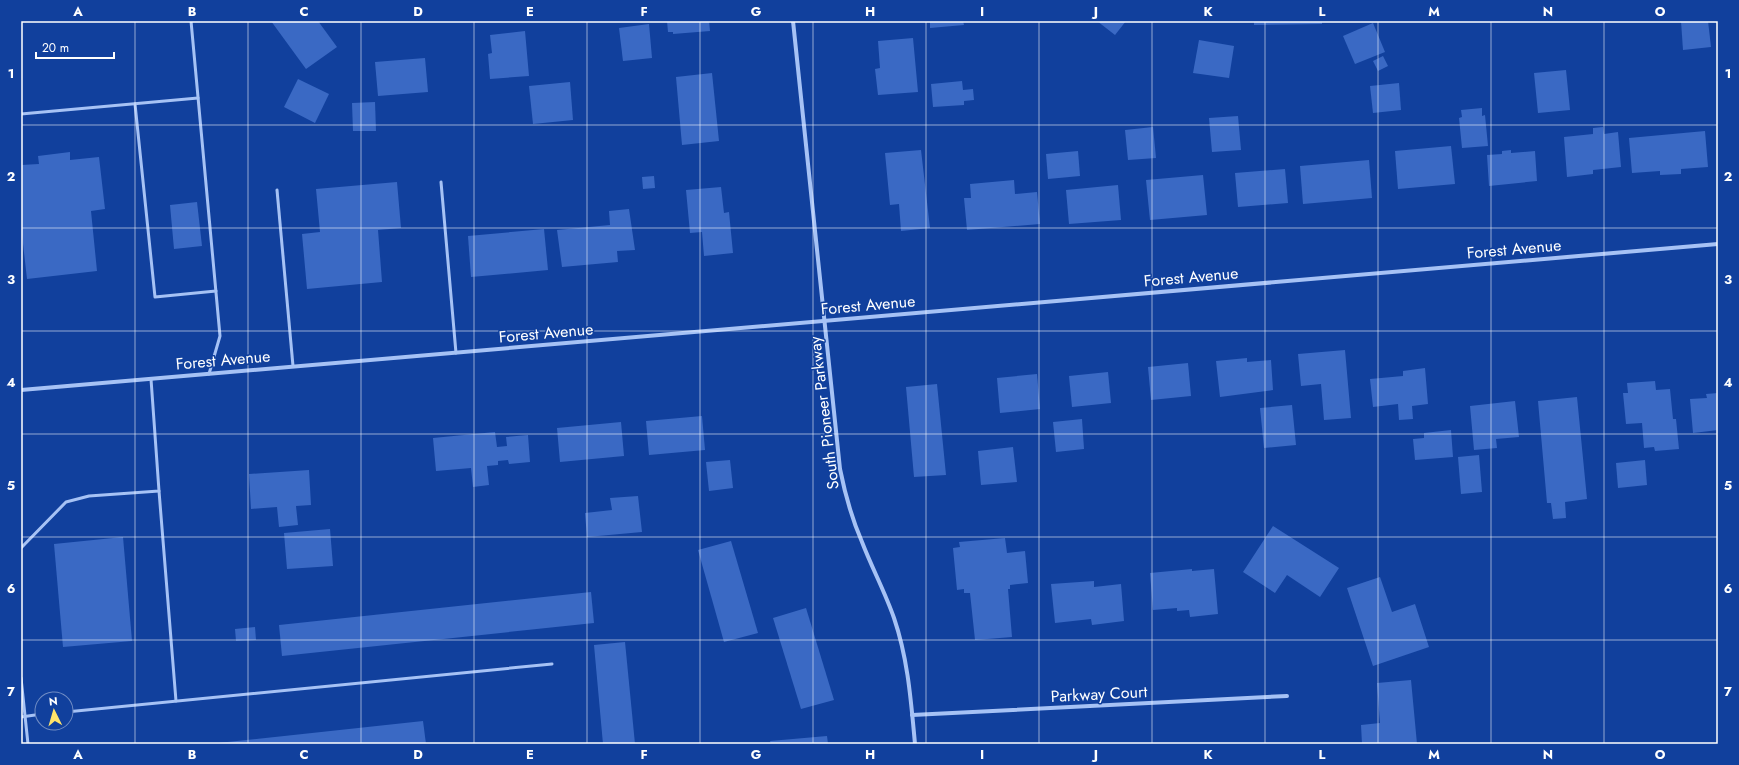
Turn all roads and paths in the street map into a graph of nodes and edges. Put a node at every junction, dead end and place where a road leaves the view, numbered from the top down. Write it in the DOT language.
graph roads {
  1 [pos="191,21"];
  2 [pos="793,21"];
  3 [pos="198,98"];
  4 [pos="135,104"];
  5 [pos="21,114"];
  6 [pos="441,182"];
  7 [pos="277,190"];
  8 [pos="1718,244"];
  9 [pos="216,291"];
  10 [pos="826,321"];
  11 [pos="456,353"];
  12 [pos="293,366"];
  13 [pos="209,374"];
  14 [pos="151,379"];
  15 [pos="21,390"];
  16 [pos="159,491"];
  17 [pos="21,548"];
  18 [pos="552,664"];
  19 [pos="21,678"];
  20 [pos="1287,696"];
  21 [pos="176,701"];
  22 [pos="74,711"];
  23 [pos="34,715"];
  24 [pos="912,715"];
  25 [pos="23,716"];
  26 [pos="28,744"];
  27 [pos="915,744"];
  1 -- 3 [label="lane"];
  2 -- 10 [label="street, South Pioneer Parkway"];
  3 -- 4 [label="lane"];
  3 -- 9 [label="lane"];
  4 -- 5 [label="lane"];
  4 -- 9 [label="lane"];
  6 -- 11 [label="lane"];
  7 -- 12 [label="lane"];
  8 -- 10 [label="street, Forest Avenue"];
  9 -- 13 [label="lane"];
  10 -- 11 [label="street, Forest Avenue"];
  10 -- 24 [label="street, South Pioneer Parkway"];
  11 -- 12 [label="street, Forest Avenue"];
  12 -- 13 [label="street, Forest Avenue"];
  13 -- 14 [label="street, Forest Avenue"];
  14 -- 15 [label="street, Forest Avenue"];
  14 -- 16 [label="lane"];
  16 -- 17 [label="lane"];
  16 -- 21 [label="lane"];
  18 -- 21 [label="lane"];
  19 -- 25 [label="lane"];
  20 -- 24 [label="street, Parkway Court"];
  21 -- 22 [label="lane"];
  23 -- 25 [label="lane"];
  24 -- 27 [label="street, South Pioneer Parkway"];
  25 -- 26 [label="lane"];
}
